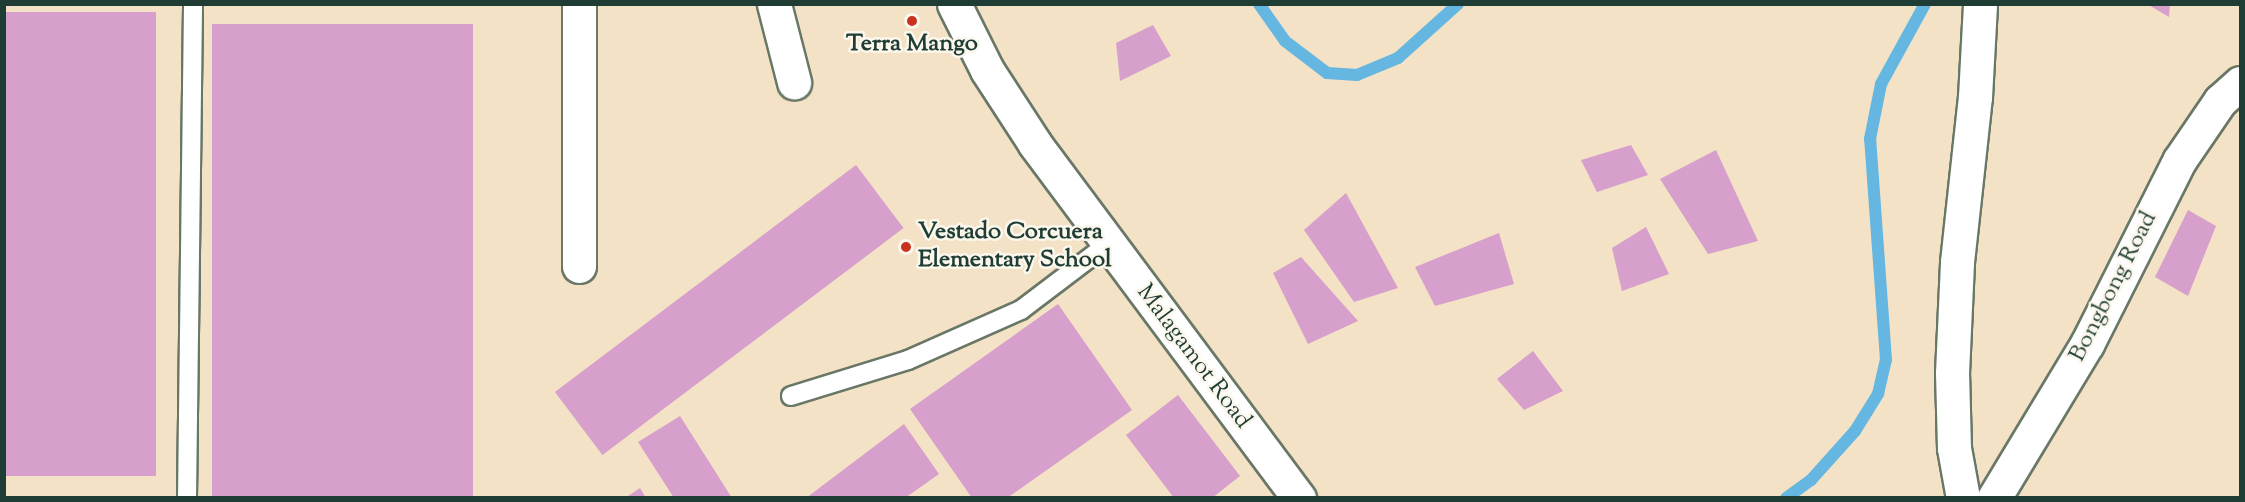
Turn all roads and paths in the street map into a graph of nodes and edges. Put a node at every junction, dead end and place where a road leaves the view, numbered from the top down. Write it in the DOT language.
graph roads {
  1 [pos="193,4"];
  2 [pos="579,4"];
  3 [pos="774,4"];
  4 [pos="954,4"];
  5 [pos="1980,4"];
  6 [pos="794,82"];
  7 [pos="2241,83"];
  8 [pos="1108,244"];
  9 [pos="579,266"];
  10 [pos="791,396"];
  11 [pos="187,498"];
  12 [pos="1299,498"];
  13 [pos="1963,498"];
  14 [pos="1994,498"];
  1 -- 11 [label="lane"];
  2 -- 9 [label="street"];
  3 -- 6 [label="street"];
  4 -- 8 [label="street, Malagamot Road"];
  5 -- 13 [label="street"];
  7 -- 14 [label="street, Bongbong Road"];
  8 -- 10 [label="lane"];
  8 -- 12 [label="street, Malagamot Road"];
}
